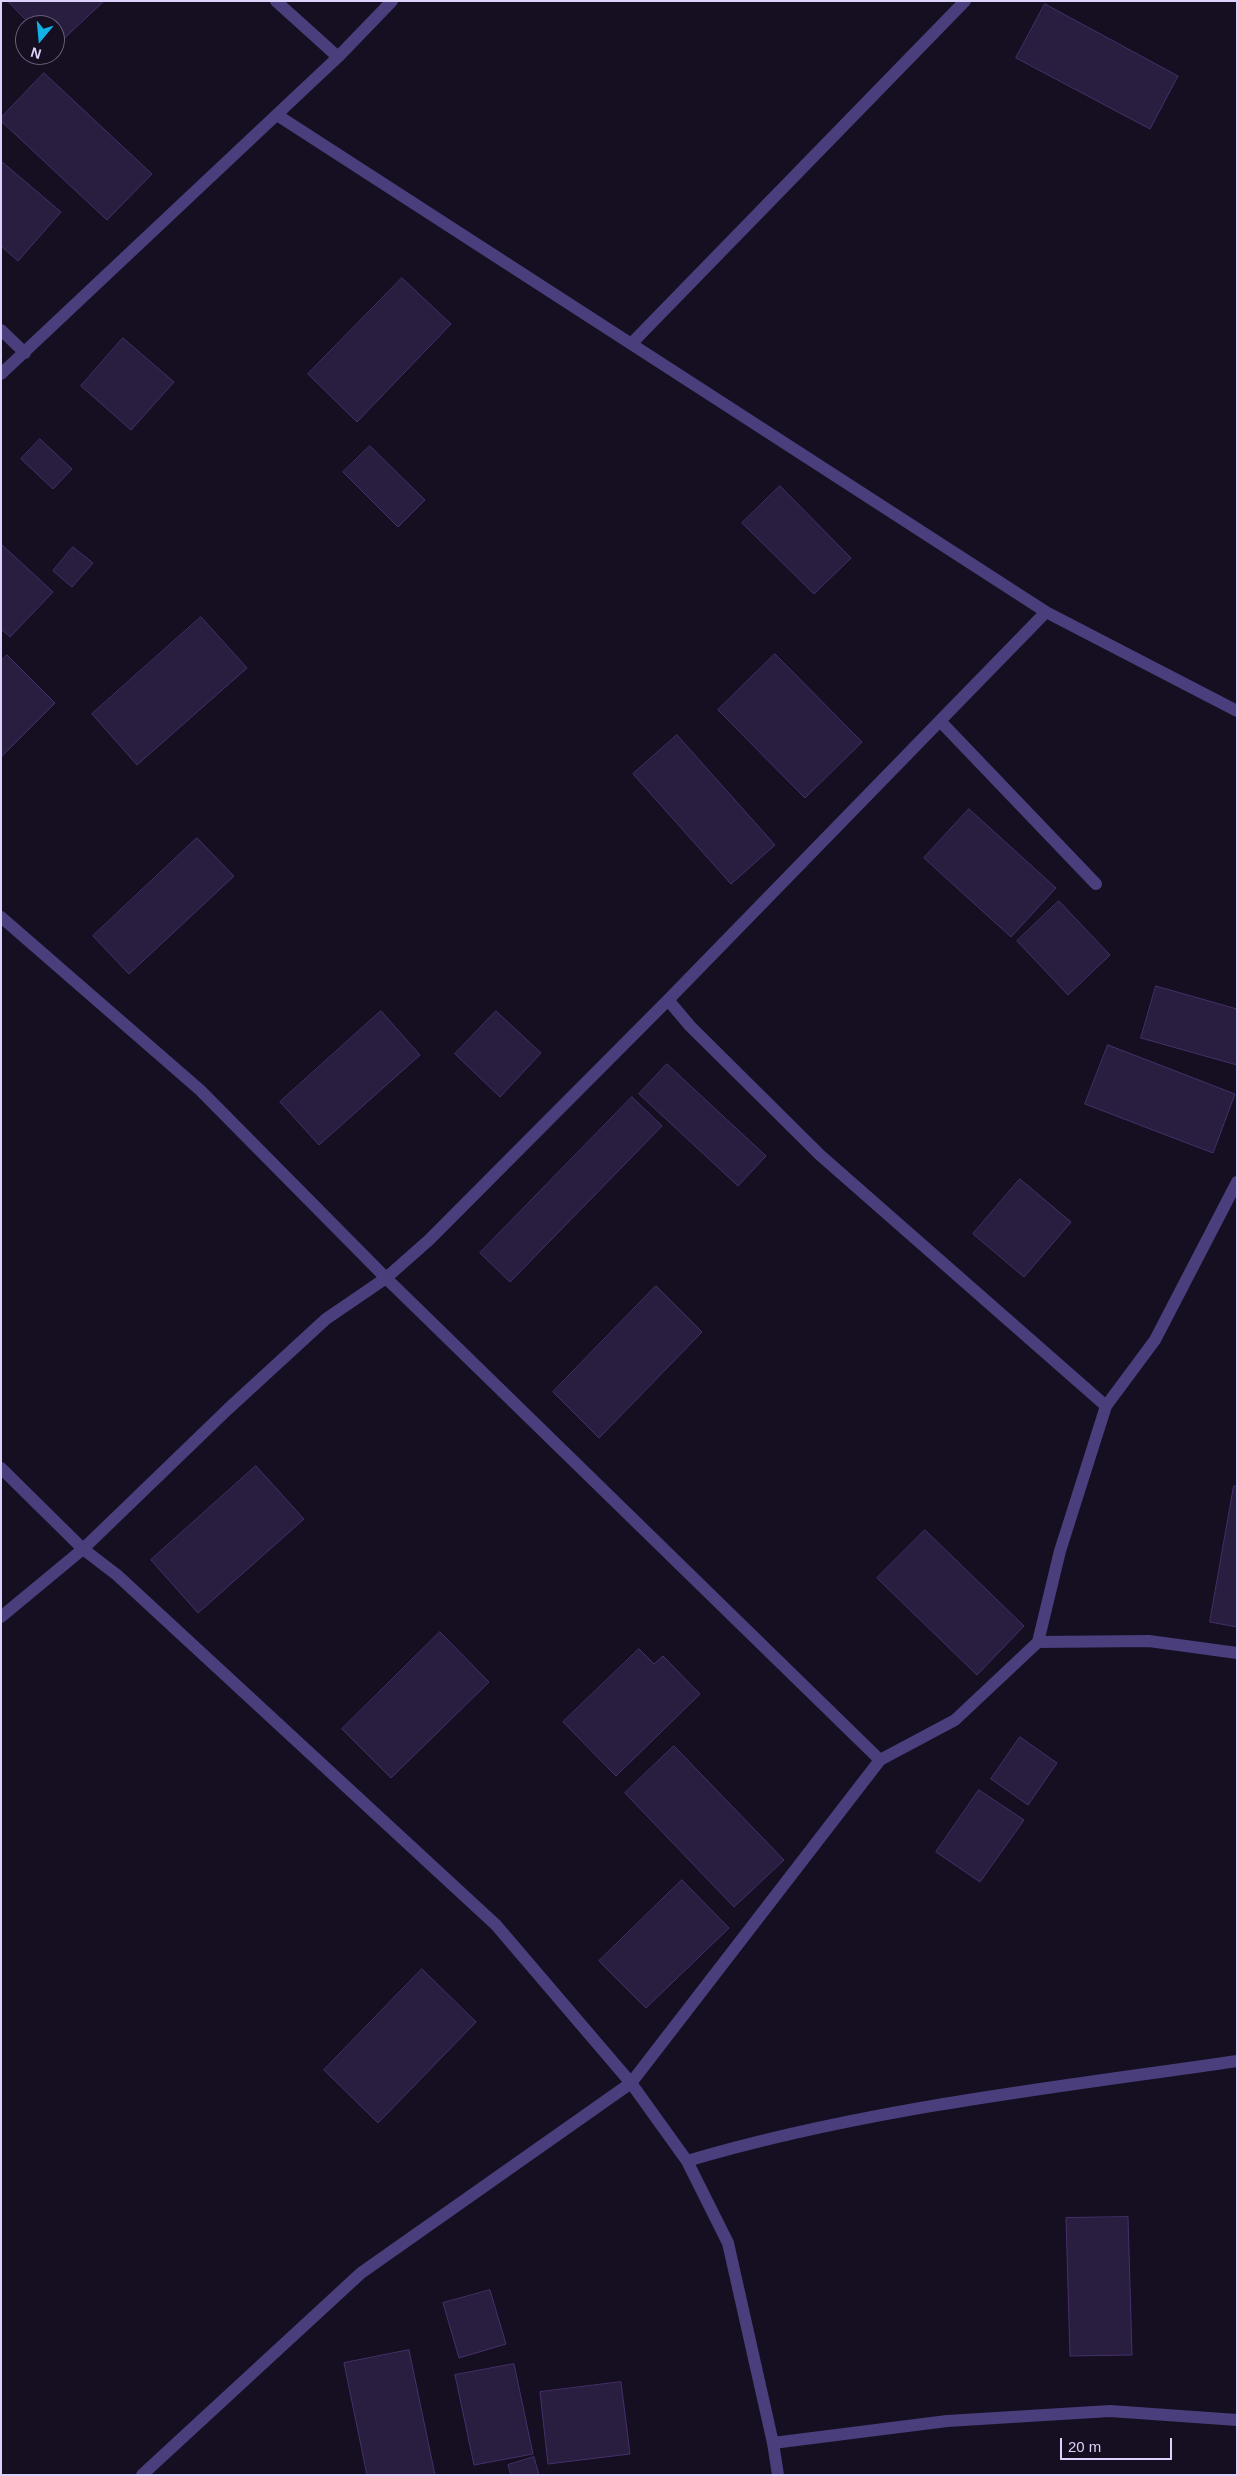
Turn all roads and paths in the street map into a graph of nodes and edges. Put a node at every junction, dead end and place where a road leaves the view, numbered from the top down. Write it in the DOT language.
graph roads {
  1 [pos="276,1"];
  2 [pos="392,1"];
  3 [pos="966,1"];
  4 [pos="338,57"];
  5 [pos="277,115"];
  6 [pos="1,330"];
  7 [pos="630,344"];
  8 [pos="25,352"];
  9 [pos="1,374"];
  10 [pos="1046,612"];
  11 [pos="1237,711"];
  12 [pos="940,720"];
  13 [pos="1096,884"];
  14 [pos="1,916"];
  15 [pos="668,1000"];
  16 [pos="1237,1182"];
  17 [pos="386,1278"];
  18 [pos="1106,1406"];
  19 [pos="1,1468"];
  20 [pos="83,1549"];
  21 [pos="1,1617"];
  22 [pos="1038,1642"];
  23 [pos="1237,1653"];
  24 [pos="880,1760"];
  25 [pos="1237,2061"];
  26 [pos="631,2083"];
  27 [pos="687,2161"];
  28 [pos="1237,2420"];
  29 [pos="773,2442"];
  30 [pos="142,2475"];
  31 [pos="778,2475"];
  1 -- 4 [label="street"];
  2 -- 4 [label="street"];
  3 -- 7 [label="street"];
  4 -- 5 [label="street"];
  5 -- 7 [label="street"];
  5 -- 8 [label="street"];
  6 -- 8 [label="street"];
  7 -- 10 [label="street"];
  8 -- 9 [label="street"];
  10 -- 11 [label="street"];
  10 -- 12 [label="street"];
  12 -- 13 [label="street"];
  12 -- 15 [label="street"];
  14 -- 17 [label="street"];
  15 -- 17 [label="street"];
  15 -- 18 [label="street"];
  16 -- 18 [label="street"];
  17 -- 20 [label="street"];
  17 -- 24 [label="street"];
  18 -- 22 [label="street"];
  19 -- 20 [label="street"];
  20 -- 21 [label="street"];
  20 -- 26 [label="street"];
  22 -- 23 [label="street"];
  22 -- 24 [label="street"];
  24 -- 26 [label="street"];
  25 -- 27 [label="street"];
  26 -- 27 [label="street"];
  26 -- 30 [label="street"];
  27 -- 29 [label="street"];
  28 -- 29 [label="street"];
  29 -- 31 [label="street"];
}
